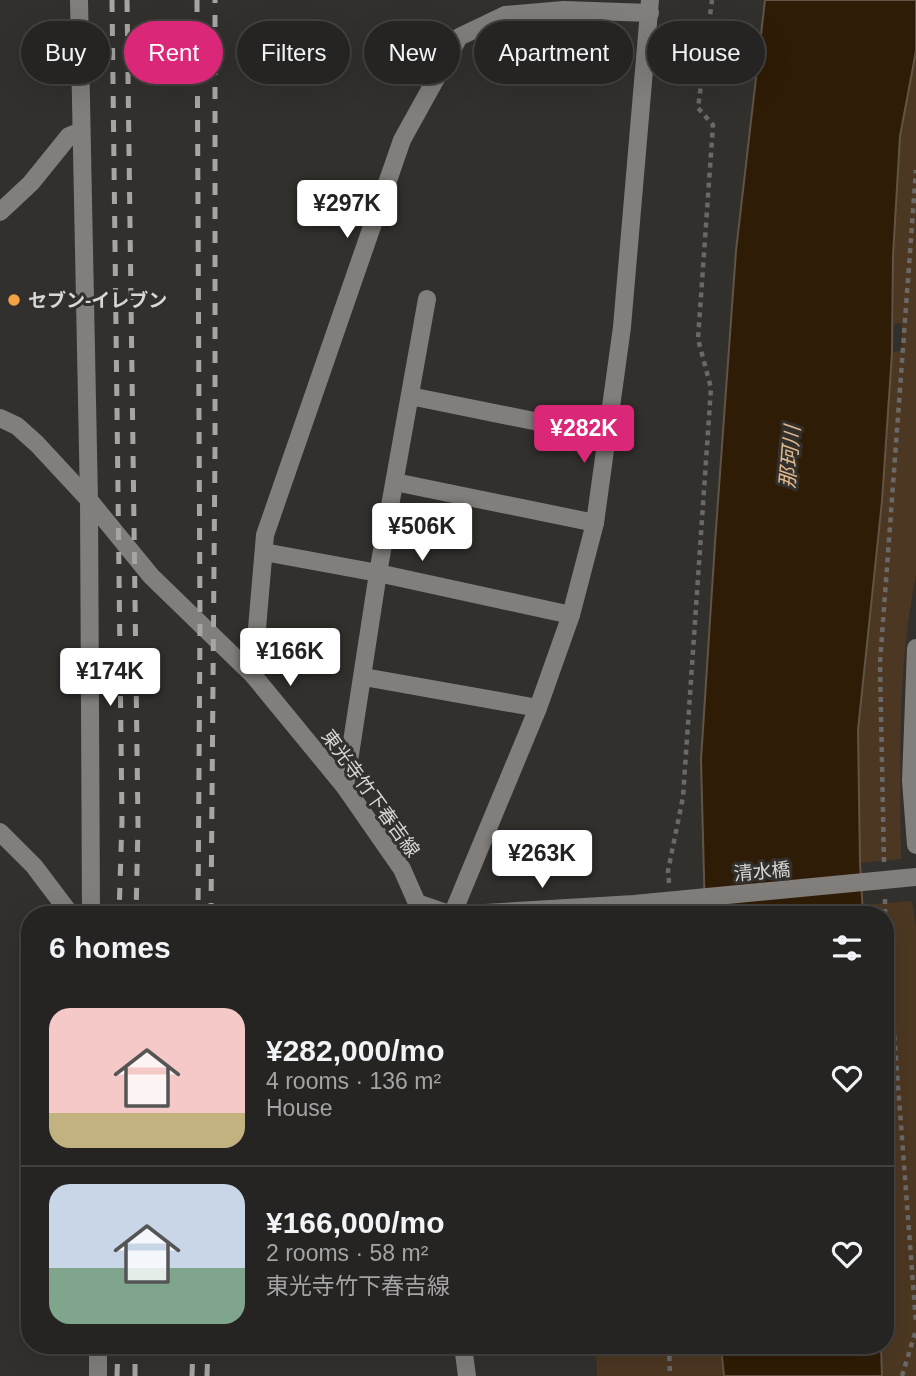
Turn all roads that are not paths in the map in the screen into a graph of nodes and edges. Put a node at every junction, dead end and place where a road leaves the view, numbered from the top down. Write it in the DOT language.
graph roads {
  1 [pos="79,0"];
  2 [pos="650,6"];
  3 [pos="81,131"];
  4 [pos="0,212"];
  5 [pos="427,299"];
  6 [pos="410,396"];
  7 [pos="0,418"];
  8 [pos="608,436"];
  9 [pos="395,482"];
  10 [pos="89,500"];
  11 [pos="595,523"];
  12 [pos="264,552"];
  13 [pos="378,573"];
  14 [pos="571,615"];
  15 [pos="916,648"];
  16 [pos="253,676"];
  17 [pos="364,677"];
  18 [pos="538,708"];
  19 [pos="345,787"];
  20 [pos="0,832"];
  21 [pos="916,845"];
  22 [pos="916,877"];
  23 [pos="64,906"];
  24 [pos="91,906"];
  25 [pos="426,906"];
  26 [pos="456,906"];
  27 [pos="601,906"];
  28 [pos="98,1354"];
  29 [pos="464,1354"];
  30 [pos="98,1376"];
  31 [pos="467,1376"];
  1 -- 3 [label="street"];
  2 -- 8 [label="street"];
  2 -- 12 [label="street"];
  3 -- 4 [label="street"];
  3 -- 10 [label="street"];
  5 -- 6 [label="street"];
  6 -- 8 [label="street"];
  6 -- 9 [label="street"];
  7 -- 10 [label="street, 東光寺竹下春吉線"];
  8 -- 11 [label="street"];
  9 -- 11 [label="street"];
  9 -- 13 [label="street"];
  10 -- 16 [label="street, 東光寺竹下春吉線"];
  10 -- 24 [label="street"];
  11 -- 14 [label="street"];
  12 -- 13 [label="street"];
  12 -- 16 [label="street"];
  13 -- 14 [label="street"];
  13 -- 17 [label="street"];
  14 -- 18 [label="street"];
  15 -- 21 [label="street"];
  16 -- 19 [label="street, 東光寺竹下春吉線"];
  17 -- 18 [label="street"];
  17 -- 19 [label="street"];
  18 -- 26 [label="street"];
  19 -- 25 [label="street, 東光寺竹下春吉線"];
  20 -- 23 [label="street"];
  22 -- 27 [label="street, 清水橋"];
  28 -- 30 [label="street"];
  29 -- 31 [label="street"];
}
